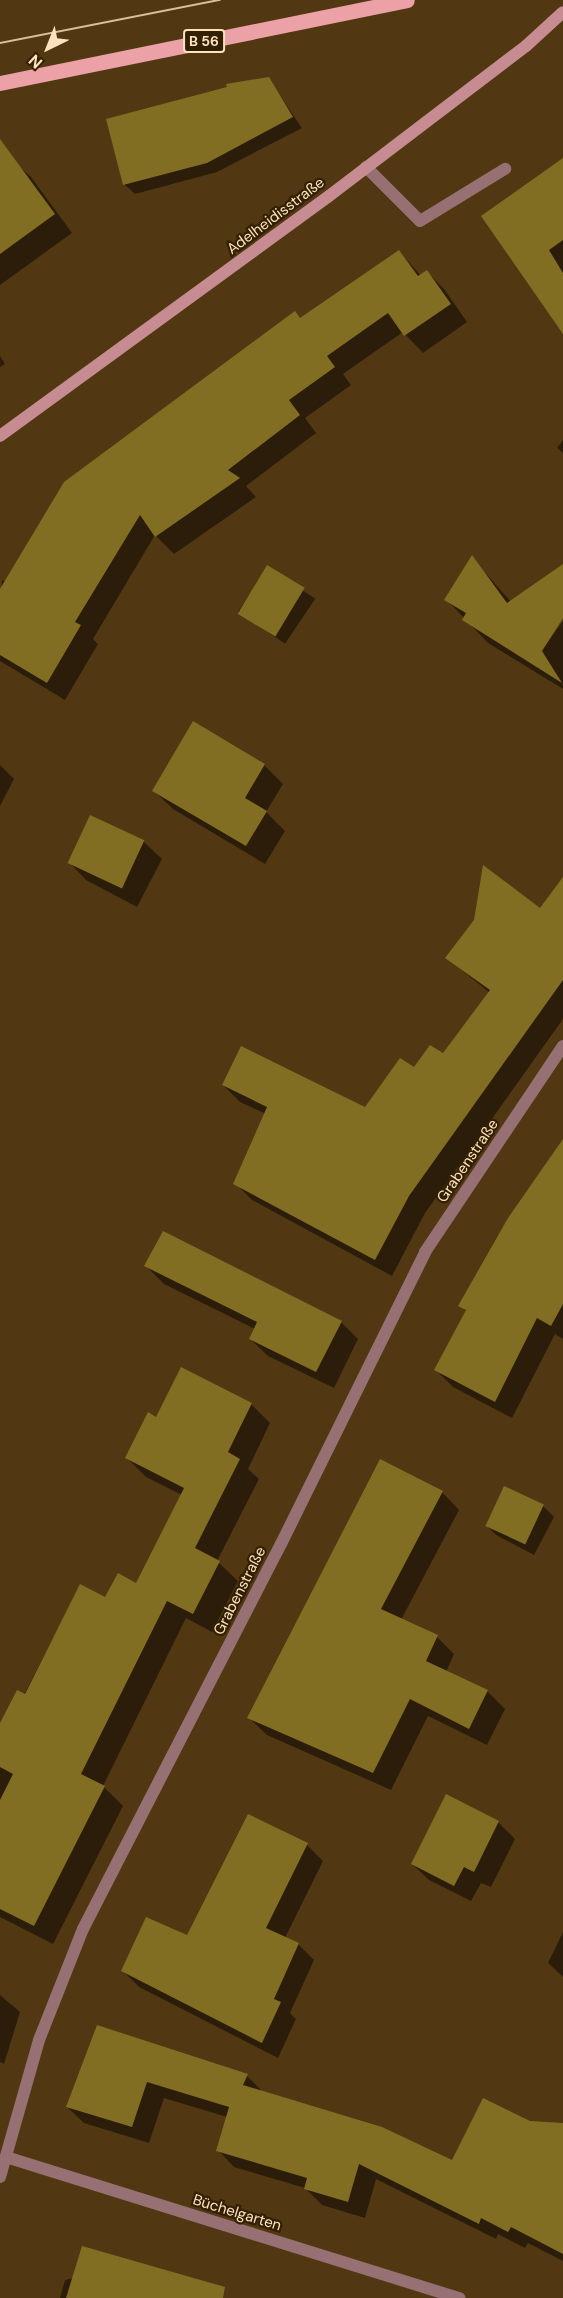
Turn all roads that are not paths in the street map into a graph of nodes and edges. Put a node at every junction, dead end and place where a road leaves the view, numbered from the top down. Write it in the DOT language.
graph roads {
  1 [pos="407,0"];
  2 [pos="563,12"];
  3 [pos="0,83"];
  4 [pos="366,167"];
  5 [pos="505,169"];
  6 [pos="0,436"];
  7 [pos="563,1046"];
  8 [pos="6,2157"];
  9 [pos="0,2177"];
  10 [pos="460,2298"];
  1 -- 3 [label="main road, B 56"];
  2 -- 4 [label="street, Adelheidisstraße"];
  4 -- 5 [label="street"];
  4 -- 6 [label="street, Adelheidisstraße"];
  7 -- 8 [label="street, Grabenstraße"];
  8 -- 9 [label="street, Grabenstraße"];
  8 -- 10 [label="street, Büchelgarten"];
}
